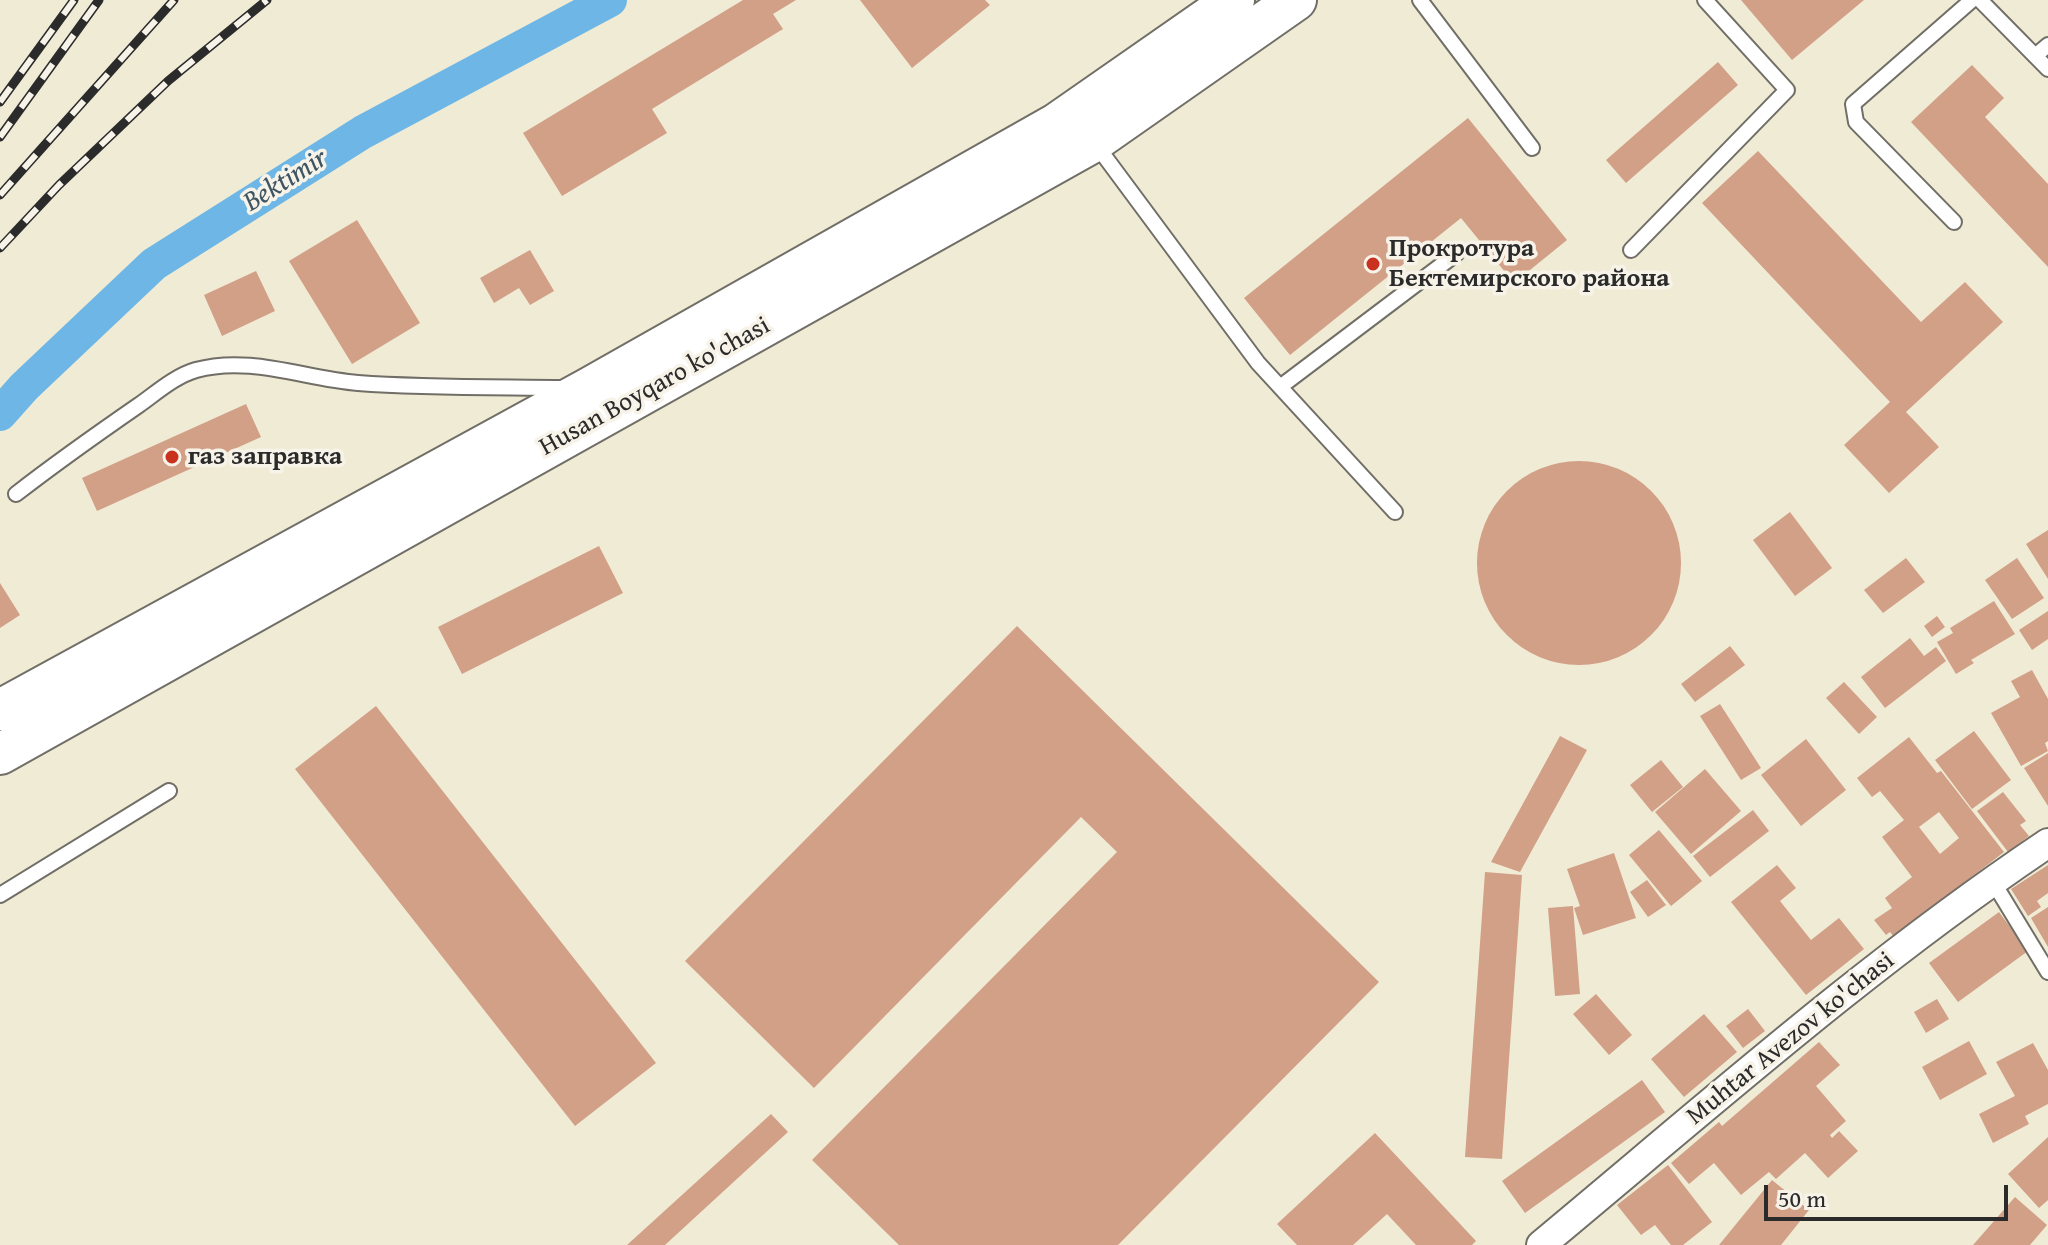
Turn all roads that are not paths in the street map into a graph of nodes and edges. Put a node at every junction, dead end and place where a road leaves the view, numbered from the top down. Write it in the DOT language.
graph roads {
  1 [pos="1234,0"];
  2 [pos="1296,0"];
  3 [pos="1420,0"];
  4 [pos="1705,0"];
  5 [pos="1972,0"];
  6 [pos="1980,0"];
  7 [pos="2048,45"];
  8 [pos="2035,56"];
  9 [pos="2048,69"];
  10 [pos="1093,142"];
  11 [pos="1532,148"];
  12 [pos="1954,222"];
  13 [pos="1631,250"];
  14 [pos="1456,254"];
  15 [pos="1280,387"];
  16 [pos="589,388"];
  17 [pos="16,494"];
  18 [pos="1395,512"];
  19 [pos="0,710"];
  20 [pos="0,754"];
  21 [pos="169,791"];
  22 [pos="2048,843"];
  23 [pos="1992,880"];
  24 [pos="0,895"];
  25 [pos="2048,972"];
  26 [pos="1541,1245"];
  1 -- 16 [label="main road, Husan Boyqaro ko'chasi"];
  2 -- 10 [label="main road, Husan Boyqaro ko'chasi"];
  3 -- 11 [label="lane"];
  4 -- 13 [label="lane"];
  5 -- 12 [label="lane"];
  6 -- 8 [label="lane"];
  7 -- 8 [label="lane"];
  8 -- 9 [label="lane"];
  10 -- 15 [label="lane"];
  10 -- 20 [label="main road, Husan Boyqaro ko'chasi"];
  14 -- 15 [label="lane"];
  15 -- 18 [label="lane"];
  16 -- 17 [label="lane"];
  16 -- 19 [label="main road, Husan Boyqaro ko'chasi"];
  21 -- 24 [label="lane"];
  22 -- 23 [label="street, Muhtar Avezov ko'chasi"];
  23 -- 25 [label="lane"];
  23 -- 26 [label="street, Muhtar Avezov ko'chasi"];
}
